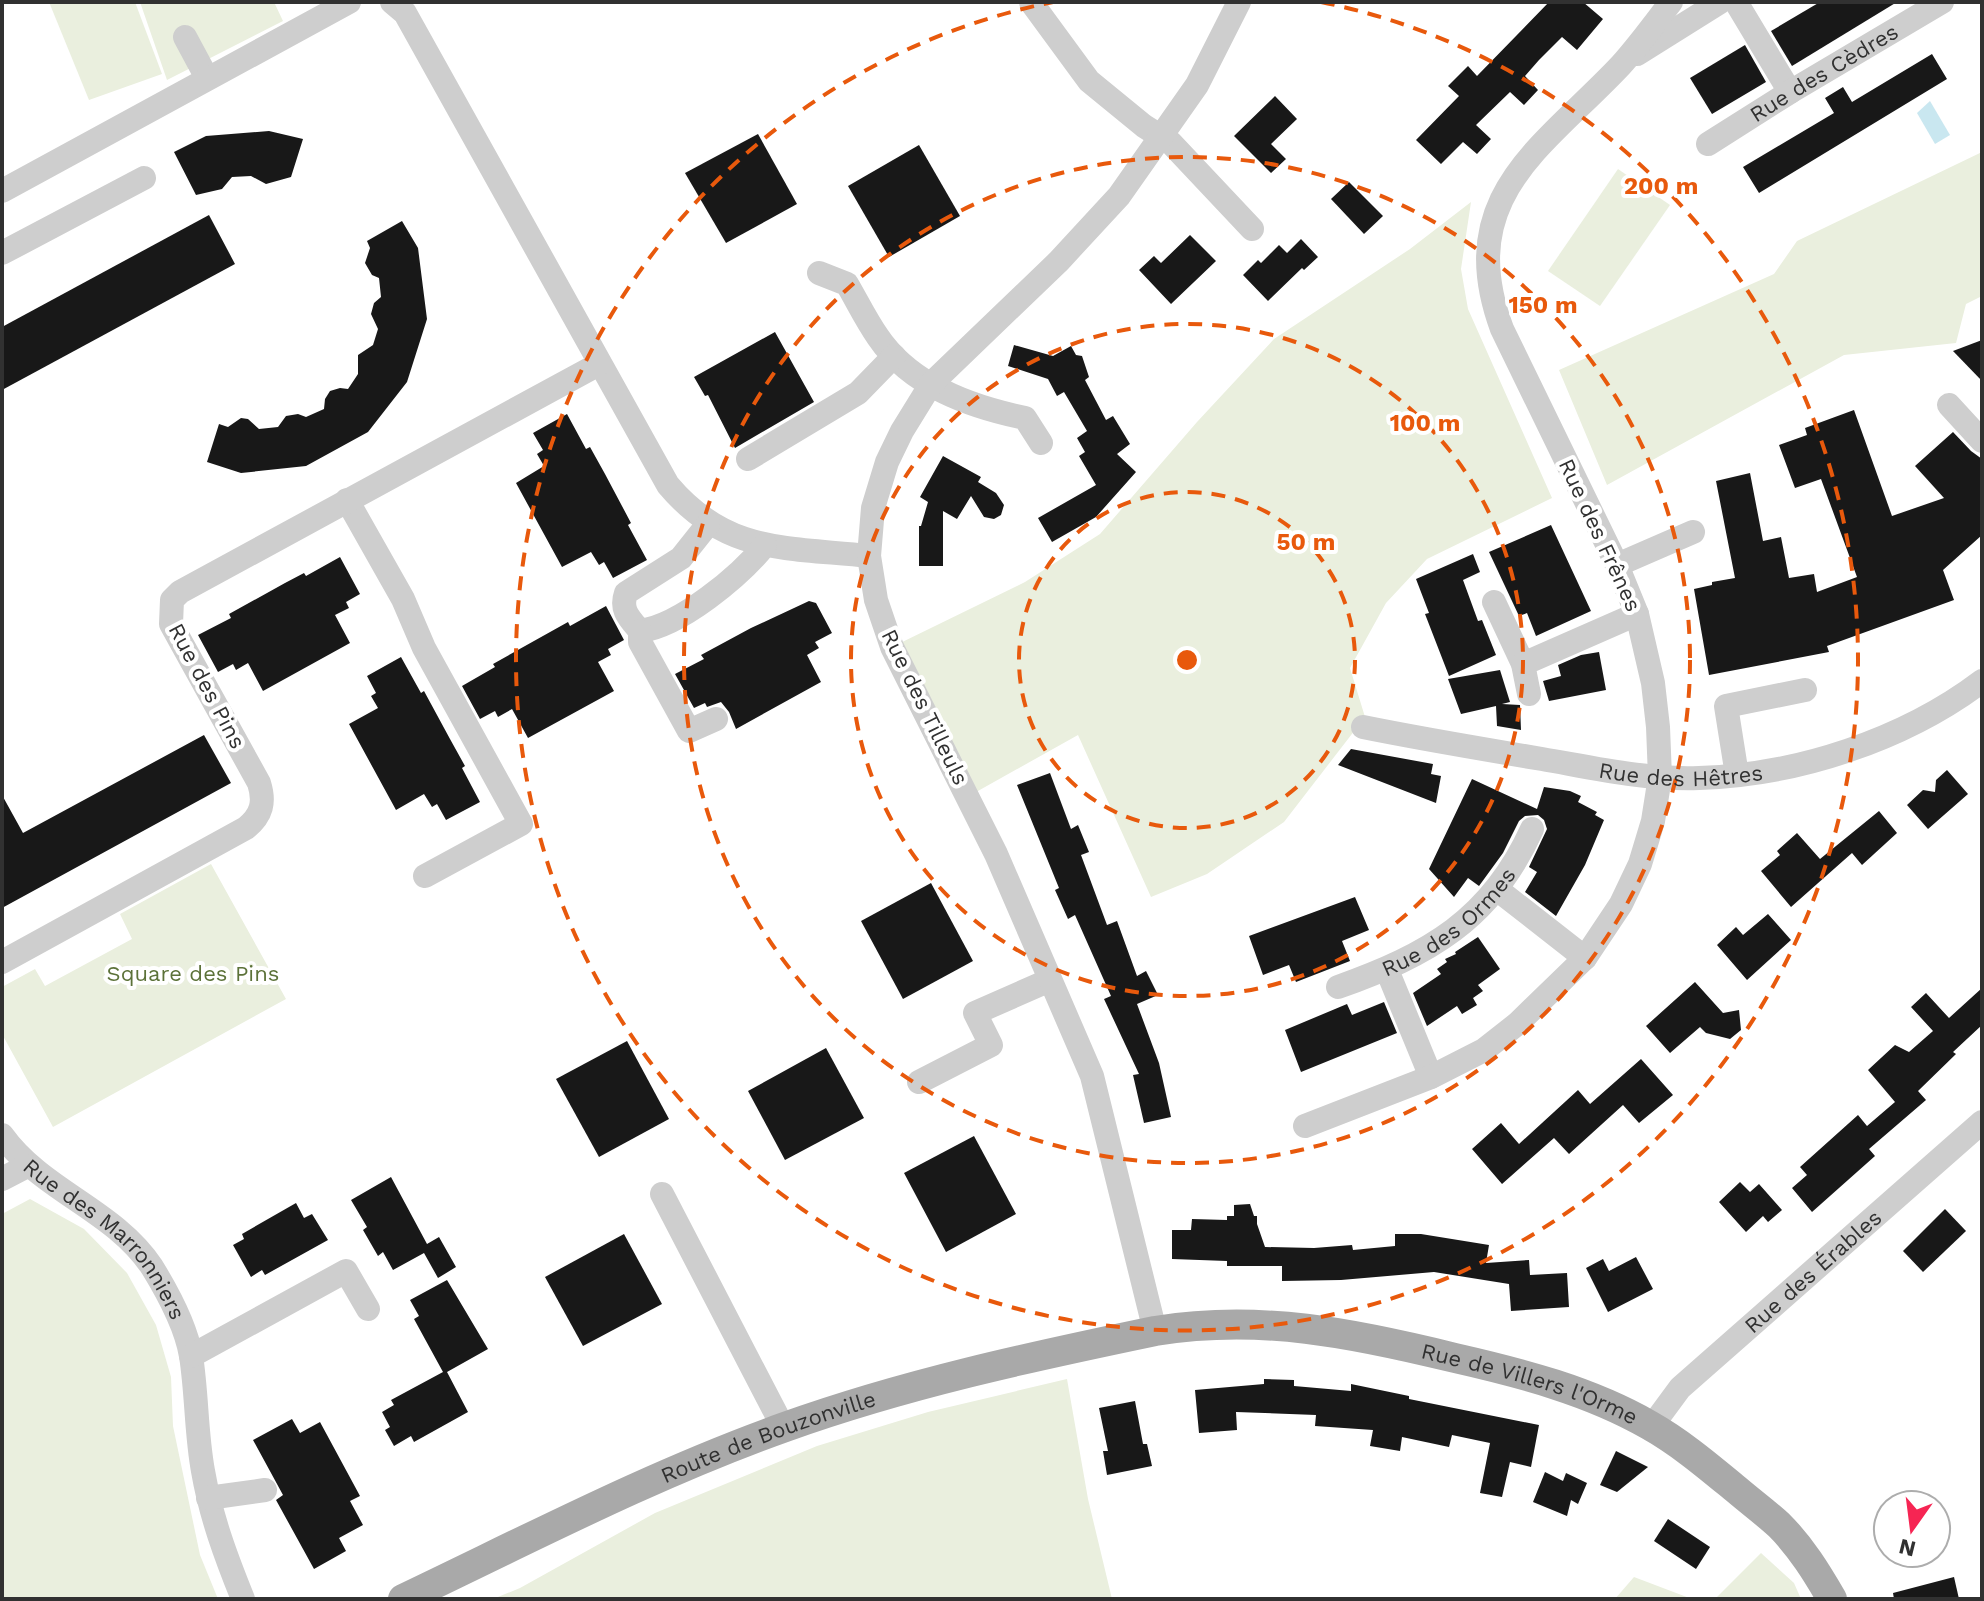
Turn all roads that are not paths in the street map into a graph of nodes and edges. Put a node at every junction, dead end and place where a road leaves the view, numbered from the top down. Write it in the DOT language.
graph roads {
  1 [pos="349,2"];
  2 [pos="392,2"];
  3 [pos="1031,2"];
  4 [pos="1239,2"];
  5 [pos="1720,2"];
  6 [pos="1736,2"];
  7 [pos="1942,2"];
  8 [pos="1681,7"];
  9 [pos="185,37"];
  10 [pos="207,78"];
  11 [pos="1790,92"];
  12 [pos="1160,136"];
  13 [pos="1708,144"];
  14 [pos="144,178"];
  15 [pos="2,191"];
  16 [pos="1252,229"];
  17 [pos="2,253"];
  18 [pos="819,273"];
  19 [pos="894,356"];
  20 [pos="599,364"];
  21 [pos="931,384"];
  22 [pos="1949,405"];
  23 [pos="1982,441"];
  24 [pos="1041,443"];
  25 [pos="748,459"];
  26 [pos="347,500"];
  27 [pos="708,524"];
  28 [pos="1693,532"];
  29 [pos="765,545"];
  30 [pos="869,556"];
  31 [pos="1617,565"];
  32 [pos="1494,602"];
  33 [pos="1637,614"];
  34 [pos="640,631"];
  35 [pos="1523,664"];
  36 [pos="1982,681"];
  37 [pos="1805,690"];
  38 [pos="1529,694"];
  39 [pos="716,719"];
  40 [pos="1363,727"];
  41 [pos="1737,775"];
  42 [pos="1660,777"];
  43 [pos="1532,829"];
  44 [pos="425,876"];
  45 [pos="1498,890"];
  46 [pos="1585,958"];
  47 [pos="2,962"];
  48 [pos="1387,970"];
  49 [pos="1050,980"];
  50 [pos="1338,987"];
  51 [pos="1431,1077"];
  52 [pos="919,1082"];
  53 [pos="1982,1122"];
  54 [pos="1305,1126"];
  55 [pos="2,1135"];
  56 [pos="27,1166"];
  57 [pos="2,1179"];
  58 [pos="662,1194"];
  59 [pos="368,1309"];
  60 [pos="1155,1331"];
  61 [pos="191,1356"];
  62 [pos="1652,1426"];
  63 [pos="783,1427"];
  64 [pos="265,1490"];
  65 [pos="208,1498"];
  66 [pos="243,1599"];
  67 [pos="403,1599"];
  68 [pos="1832,1599"];
  1 -- 10 [label="street"];
  2 -- 20 [label="street"];
  3 -- 12 [label="street"];
  4 -- 12 [label="street, Rue des Tilleuls"];
  5 -- 8 [label="street, Rue des Frênes"];
  6 -- 11 [label="street"];
  7 -- 11 [label="street, Rue des Cèdres"];
  8 -- 31 [label="street, Rue des Frênes"];
  9 -- 10 [label="street"];
  10 -- 15 [label="street"];
  11 -- 13 [label="street, Rue des Cèdres"];
  12 -- 16 [label="street"];
  12 -- 21 [label="street, Rue des Tilleuls"];
  14 -- 17 [label="street"];
  18 -- 19 [label="street"];
  19 -- 21 [label="street"];
  19 -- 25 [label="street"];
  20 -- 26 [label="street, Rue des Pins"];
  20 -- 27 [label="street"];
  21 -- 24 [label="street"];
  21 -- 30 [label="street, Rue des Tilleuls"];
  22 -- 23 [label="street"];
  26 -- 44 [label="street"];
  26 -- 47 [label="street, Rue des Pins"];
  27 -- 29 [label="street"];
  27 -- 34 [label="street"];
  28 -- 31 [label="street"];
  29 -- 30 [label="street"];
  29 -- 34 [label="street"];
  30 -- 49 [label="street, Rue des Tilleuls"];
  31 -- 33 [label="street, Rue des Frênes"];
  32 -- 35 [label="street"];
  33 -- 35 [label="street"];
  33 -- 42 [label="street, Rue des Frênes"];
  34 -- 39 [label="street"];
  35 -- 38 [label="street"];
  36 -- 41 [label="street, Rue des Hêtres"];
  37 -- 41 [label="street"];
  40 -- 42 [label="street, Rue des Hêtres"];
  41 -- 42 [label="street, Rue des Hêtres"];
  42 -- 46 [label="street, Rue des Frênes"];
  43 -- 45 [label="street, Rue des Ormes"];
  45 -- 46 [label="street"];
  45 -- 48 [label="street, Rue des Ormes"];
  46 -- 51 [label="street, Rue des Frênes"];
  48 -- 50 [label="street, Rue des Ormes"];
  48 -- 51 [label="street"];
  49 -- 52 [label="street"];
  49 -- 60 [label="street, Rue des Tilleuls"];
  51 -- 54 [label="street, Rue des Frênes"];
  53 -- 62 [label="street, Rue des Érables"];
  55 -- 56 [label="street, Rue des Marronniers"];
  56 -- 57 [label="street"];
  56 -- 61 [label="street, Rue des Marronniers"];
  58 -- 63 [label="street"];
  59 -- 61 [label="street, Rue des Marronniers"];
  60 -- 62 [label="main road, Rue de Villers l'Orme"];
  60 -- 63 [label="main road, Route de Bouzonville"];
  61 -- 65 [label="street, Rue des Marronniers"];
  62 -- 68 [label="main road, Rue de Villers l'Orme"];
  63 -- 67 [label="main road, Route de Bouzonville"];
  64 -- 65 [label="street"];
  65 -- 66 [label="street, Rue des Marronniers"];
}
